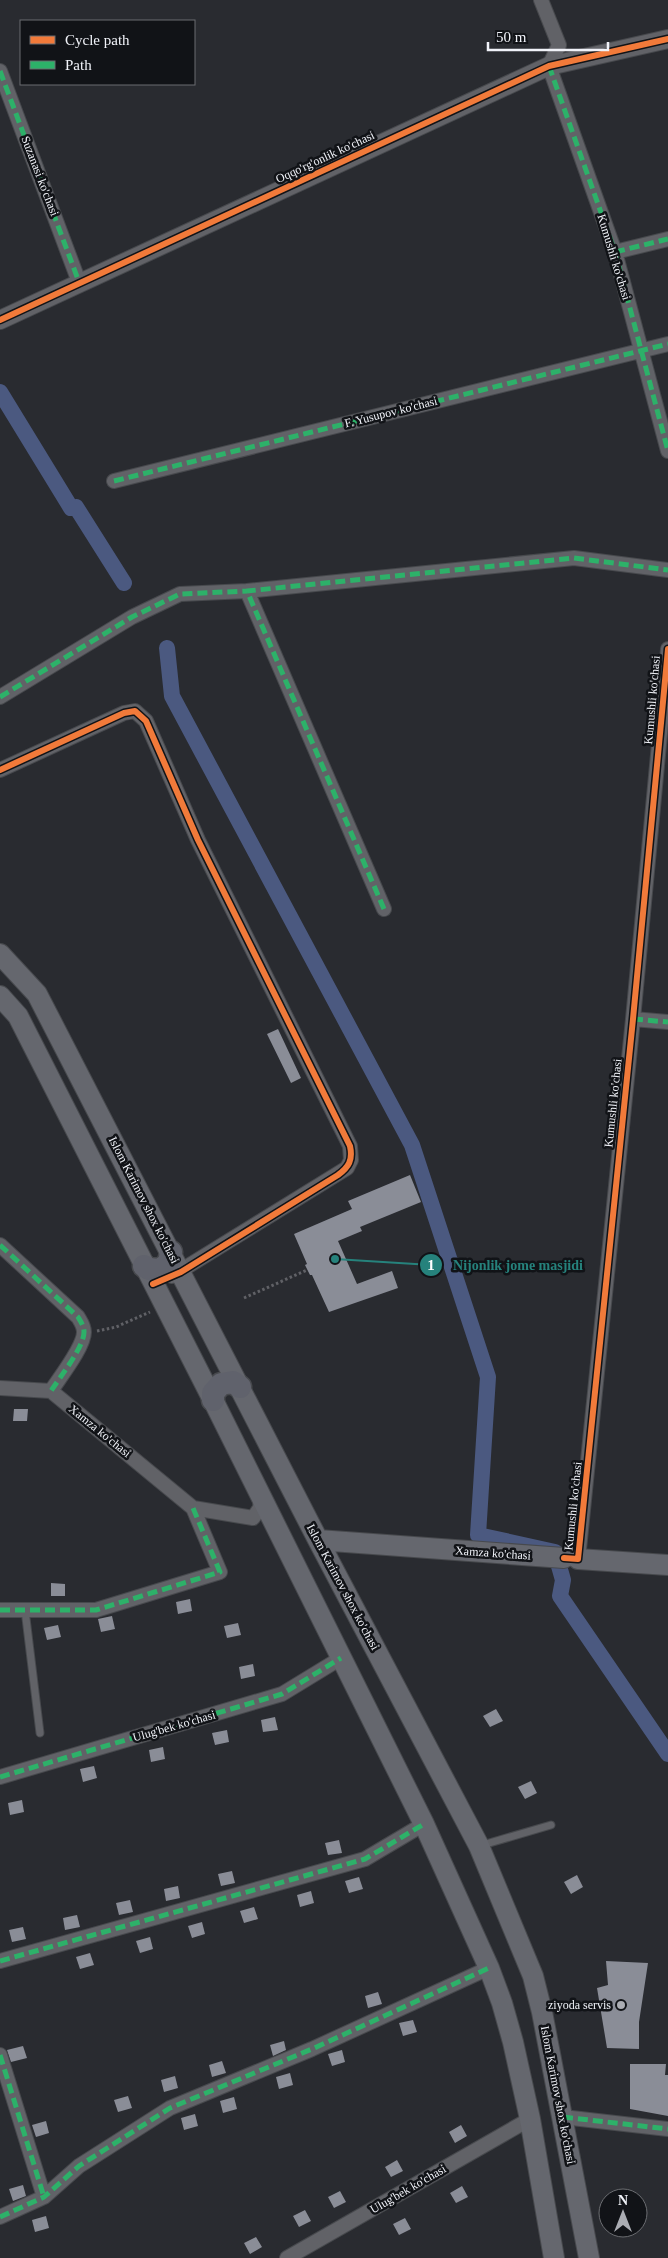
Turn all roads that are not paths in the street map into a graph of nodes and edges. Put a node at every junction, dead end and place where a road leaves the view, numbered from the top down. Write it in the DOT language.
graph roads {
  1 [pos="540,0"];
  2 [pos="668,39"];
  3 [pos="549,66"];
  4 [pos="0,71"];
  5 [pos="668,240"];
  6 [pos="614,252"];
  7 [pos="79,282"];
  8 [pos="0,320"];
  9 [pos="668,344"];
  10 [pos="642,350"];
  11 [pos="668,451"];
  12 [pos="114,481"];
  13 [pos="668,570"];
  14 [pos="247,591"];
  15 [pos="668,649"];
  16 [pos="0,697"];
  17 [pos="0,770"];
  18 [pos="384,909"];
  19 [pos="0,954"];
  20 [pos="0,996"];
  21 [pos="633,1019"];
  22 [pos="668,1022"];
  23 [pos="0,1245"];
  24 [pos="176,1262"];
  25 [pos="149,1275"];
  26 [pos="240,1387"];
  27 [pos="0,1388"];
  28 [pos="52,1391"];
  29 [pos="213,1400"];
  30 [pos="261,1498"];
  31 [pos="193,1508"];
  32 [pos="318,1540"];
  33 [pos="564,1558"];
  34 [pos="668,1565"];
  35 [pos="0,1610"];
  36 [pos="25,1610"];
  37 [pos="341,1658"];
  38 [pos="40,1733"];
  39 [pos="0,1777"];
  40 [pos="424,1824"];
  41 [pos="552,1825"];
  42 [pos="479,1846"];
  43 [pos="0,1961"];
  44 [pos="489,1968"];
  45 [pos="0,2055"];
  46 [pos="563,2118"];
  47 [pos="530,2119"];
  48 [pos="668,2129"];
  49 [pos="44,2197"];
  50 [pos="0,2217"];
  51 [pos="286,2258"];
  52 [pos="554,2258"];
  53 [pos="589,2258"];
  1 -- 3 [label="street"];
  2 -- 3 [label="street, Oqqo'rg'onlik ko'chasi"];
  3 -- 6 [label="street, Kumushli ko'chasi"];
  3 -- 7 [label="street, Oqqo'rg'onlik ko'chasi"];
  4 -- 7 [label="street, Suzanasi ko'chasi"];
  5 -- 6 [label="street"];
  6 -- 10 [label="street, Kumushli ko'chasi"];
  7 -- 8 [label="street, Oqqo'rg'onlik ko'chasi"];
  9 -- 10 [label="street, F. Yusupov ko'chasi"];
  10 -- 11 [label="street, Kumushli ko'chasi"];
  10 -- 12 [label="street, F. Yusupov ko'chasi"];
  13 -- 14 [label="street"];
  14 -- 16 [label="street"];
  14 -- 18 [label="street"];
  15 -- 21 [label="street, Kumushli ko'chasi"];
  17 -- 24 [label="street"];
  19 -- 24 [label="main road, Islom Karimov shox ko'chasi"];
  20 -- 25 [label="main road"];
  21 -- 22 [label="street"];
  21 -- 33 [label="street, Kumushli ko'chasi"];
  23 -- 28 [label="street"];
  24 -- 25 [label="main road"];
  24 -- 26 [label="main road, Islom Karimov shox ko'chasi"];
  25 -- 29 [label="main road"];
  26 -- 29 [label="main road"];
  26 -- 32 [label="main road, Islom Karimov shox ko'chasi"];
  27 -- 28 [label="street"];
  28 -- 31 [label="street, Xamza ko'chasi"];
  29 -- 30 [label="main road"];
  30 -- 31 [label="street"];
  30 -- 37 [label="main road"];
  31 -- 36 [label="street"];
  32 -- 33 [label="main road, Xamza ko'chasi"];
  32 -- 42 [label="main road, Islom Karimov shox ko'chasi"];
  33 -- 34 [label="main road, Xamza ko'chasi"];
  35 -- 36 [label="street"];
  36 -- 38 [label="lane"];
  37 -- 39 [label="street, Ulug'bek ko'chasi"];
  37 -- 40 [label="main road"];
  40 -- 43 [label="street"];
  40 -- 44 [label="main road"];
  41 -- 42 [label="lane"];
  42 -- 46 [label="main road, Islom Karimov shox ko'chasi"];
  44 -- 47 [label="main road"];
  44 -- 49 [label="street"];
  45 -- 49 [label="street"];
  46 -- 48 [label="street"];
  46 -- 53 [label="main road, Islom Karimov shox ko'chasi"];
  47 -- 51 [label="street, Ulug'bek ko'chasi"];
  47 -- 52 [label="main road"];
  49 -- 50 [label="street"];
}
